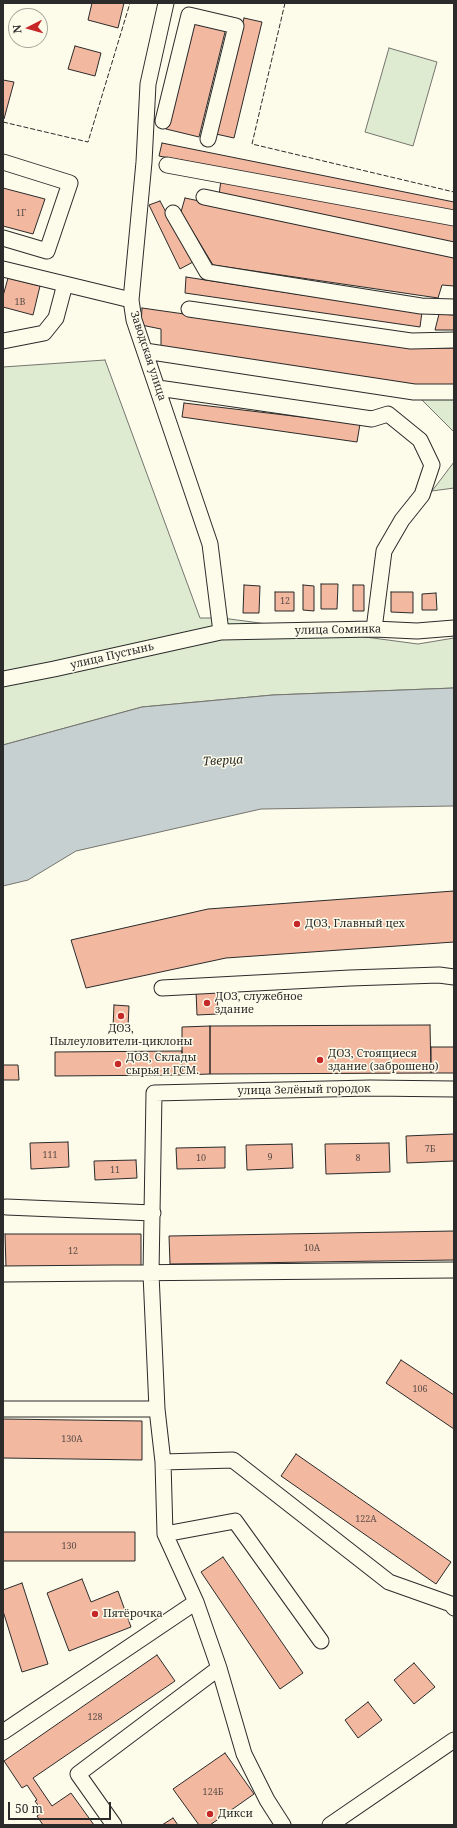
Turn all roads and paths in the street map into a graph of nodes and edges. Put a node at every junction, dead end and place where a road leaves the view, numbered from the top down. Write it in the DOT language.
graph roads {
  1 [pos="166,3"];
  2 [pos="189,15"];
  3 [pos="163,121"];
  4 [pos="208,139"];
  5 [pos="3,162"];
  6 [pos="167,165"];
  7 [pos="204,197"];
  8 [pos="173,213"];
  9 [pos="454,218"];
  10 [pos="3,238"];
  11 [pos="454,250"];
  12 [pos="3,269"];
  13 [pos="65,284"];
  14 [pos="131,300"];
  15 [pos="454,307"];
  16 [pos="189,308"];
  17 [pos="454,340"];
  18 [pos="3,341"];
  19 [pos="145,351"];
  20 [pos="158,388"];
  21 [pos="454,392"];
  22 [pos="374,628"];
  23 [pos="454,628"];
  24 [pos="221,632"];
  25 [pos="3,679"];
  26 [pos="454,977"];
  27 [pos="162,988"];
  28 [pos="454,1089"];
  29 [pos="6,1207"];
  30 [pos="153,1213"];
  31 [pos="454,1270"];
  32 [pos="3,1274"];
  33 [pos="151,1274"];
  34 [pos="4,1409"];
  35 [pos="157,1409"];
  36 [pos="163,1462"];
  37 [pos="166,1534"];
  38 [pos="196,1602"];
  39 [pos="454,1608"];
  40 [pos="321,1641"];
  41 [pos="219,1668"];
  42 [pos="3,1732"];
  43 [pos="454,1740"];
  44 [pos="114,1825"];
  45 [pos="283,1825"];
  46 [pos="330,1825"];
  1 -- 2 [label="street"];
  1 -- 14 [label="street, Заводская улица"];
  2 -- 3 [label="street"];
  2 -- 4 [label="street"];
  5 -- 10 [label="street"];
  6 -- 9 [label="street"];
  7 -- 11 [label="street"];
  8 -- 15 [label="street"];
  12 -- 13 [label="street"];
  13 -- 14 [label="street"];
  13 -- 18 [label="street"];
  14 -- 19 [label="street, Заводская улица"];
  16 -- 17 [label="street"];
  19 -- 20 [label="street, Заводская улица"];
  19 -- 21 [label="street"];
  20 -- 22 [label="street"];
  20 -- 24 [label="street, Заводская улица"];
  22 -- 23 [label="street, улица Соминка"];
  22 -- 24 [label="street, улица Соминка"];
  24 -- 25 [label="street, улица Пустынь"];
  26 -- 27 [label="street"];
  28 -- 30 [label="street, улица Зелёный городок"];
  29 -- 30 [label="street"];
  30 -- 33 [label="street"];
  31 -- 33 [label="street"];
  32 -- 33 [label="street"];
  33 -- 35 [label="street"];
  34 -- 35 [label="street"];
  35 -- 36 [label="street"];
  36 -- 37 [label="street"];
  36 -- 39 [label="street"];
  37 -- 38 [label="street"];
  37 -- 40 [label="street"];
  38 -- 41 [label="street"];
  38 -- 42 [label="street"];
  41 -- 44 [label="street"];
  41 -- 45 [label="street"];
  43 -- 46 [label="street"];
}
